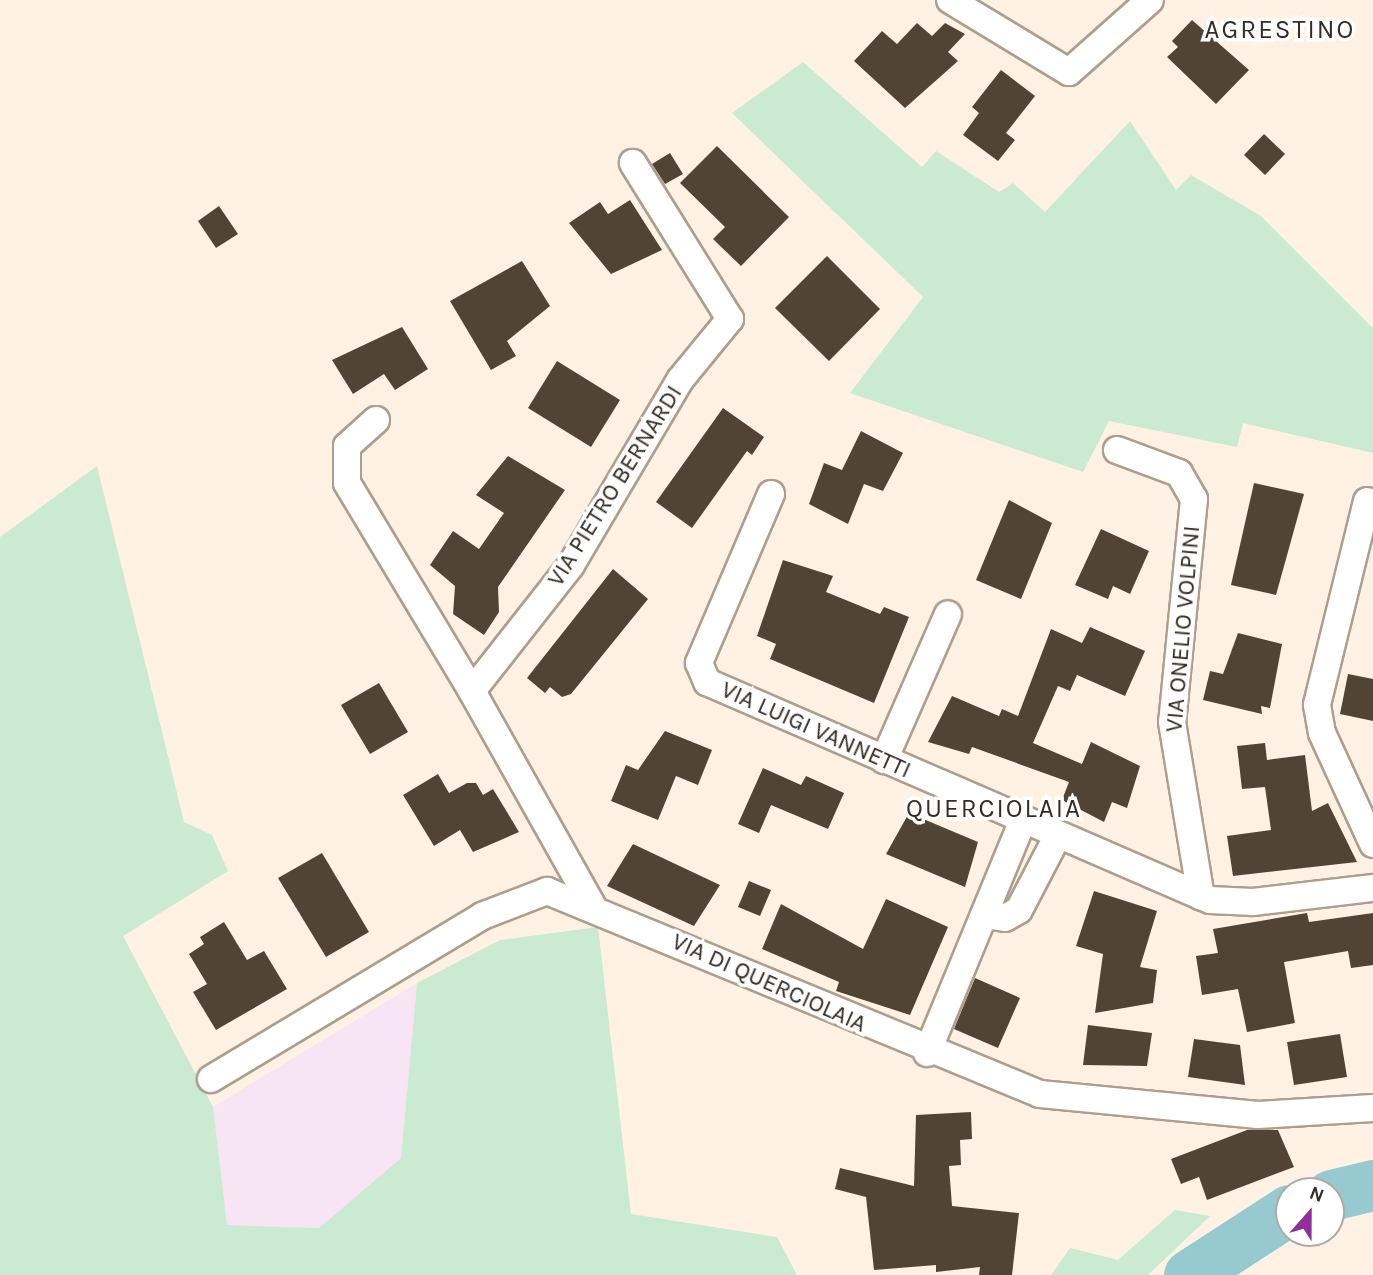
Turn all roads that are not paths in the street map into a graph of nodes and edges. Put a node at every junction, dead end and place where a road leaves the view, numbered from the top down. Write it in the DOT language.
graph roads {
  1 [pos="950,0"];
  2 [pos="1150,0"];
  3 [pos="633,163"];
  4 [pos="376,420"];
  5 [pos="1117,450"];
  6 [pos="771,494"];
  7 [pos="1367,501"];
  8 [pos="948,614"];
  9 [pos="472,691"];
  10 [pos="884,760"];
  11 [pos="1022,822"];
  12 [pos="1057,837"];
  13 [pos="1373,844"];
  14 [pos="1373,888"];
  15 [pos="1201,897"];
  16 [pos="592,905"];
  17 [pos="984,915"];
  18 [pos="927,1053"];
  19 [pos="211,1079"];
  20 [pos="1373,1108"];
  1 -- 2 [label="street"];
  3 -- 9 [label="street, VIA PIETRO BERNARDI"];
  4 -- 9 [label="street"];
  5 -- 15 [label="street, VIA ONELIO VOLPINI"];
  6 -- 10 [label="street, VIA LUIGI VANNETTI"];
  7 -- 13 [label="street"];
  8 -- 10 [label="street"];
  9 -- 16 [label="street"];
  10 -- 11 [label="street, VIA LUIGI VANNETTI"];
  11 -- 12 [label="street, VIA LUIGI VANNETTI"];
  11 -- 17 [label="street"];
  12 -- 15 [label="street, VIA LUIGI VANNETTI"];
  12 -- 17 [label="street"];
  14 -- 15 [label="street, VIA LUIGI VANNETTI"];
  16 -- 18 [label="street, VIA DI QUERCIOLAIA"];
  16 -- 19 [label="street, VIA DI QUERCIOLAIA"];
  17 -- 18 [label="street"];
  18 -- 20 [label="street, VIA DI QUERCIOLAIA"];
}
